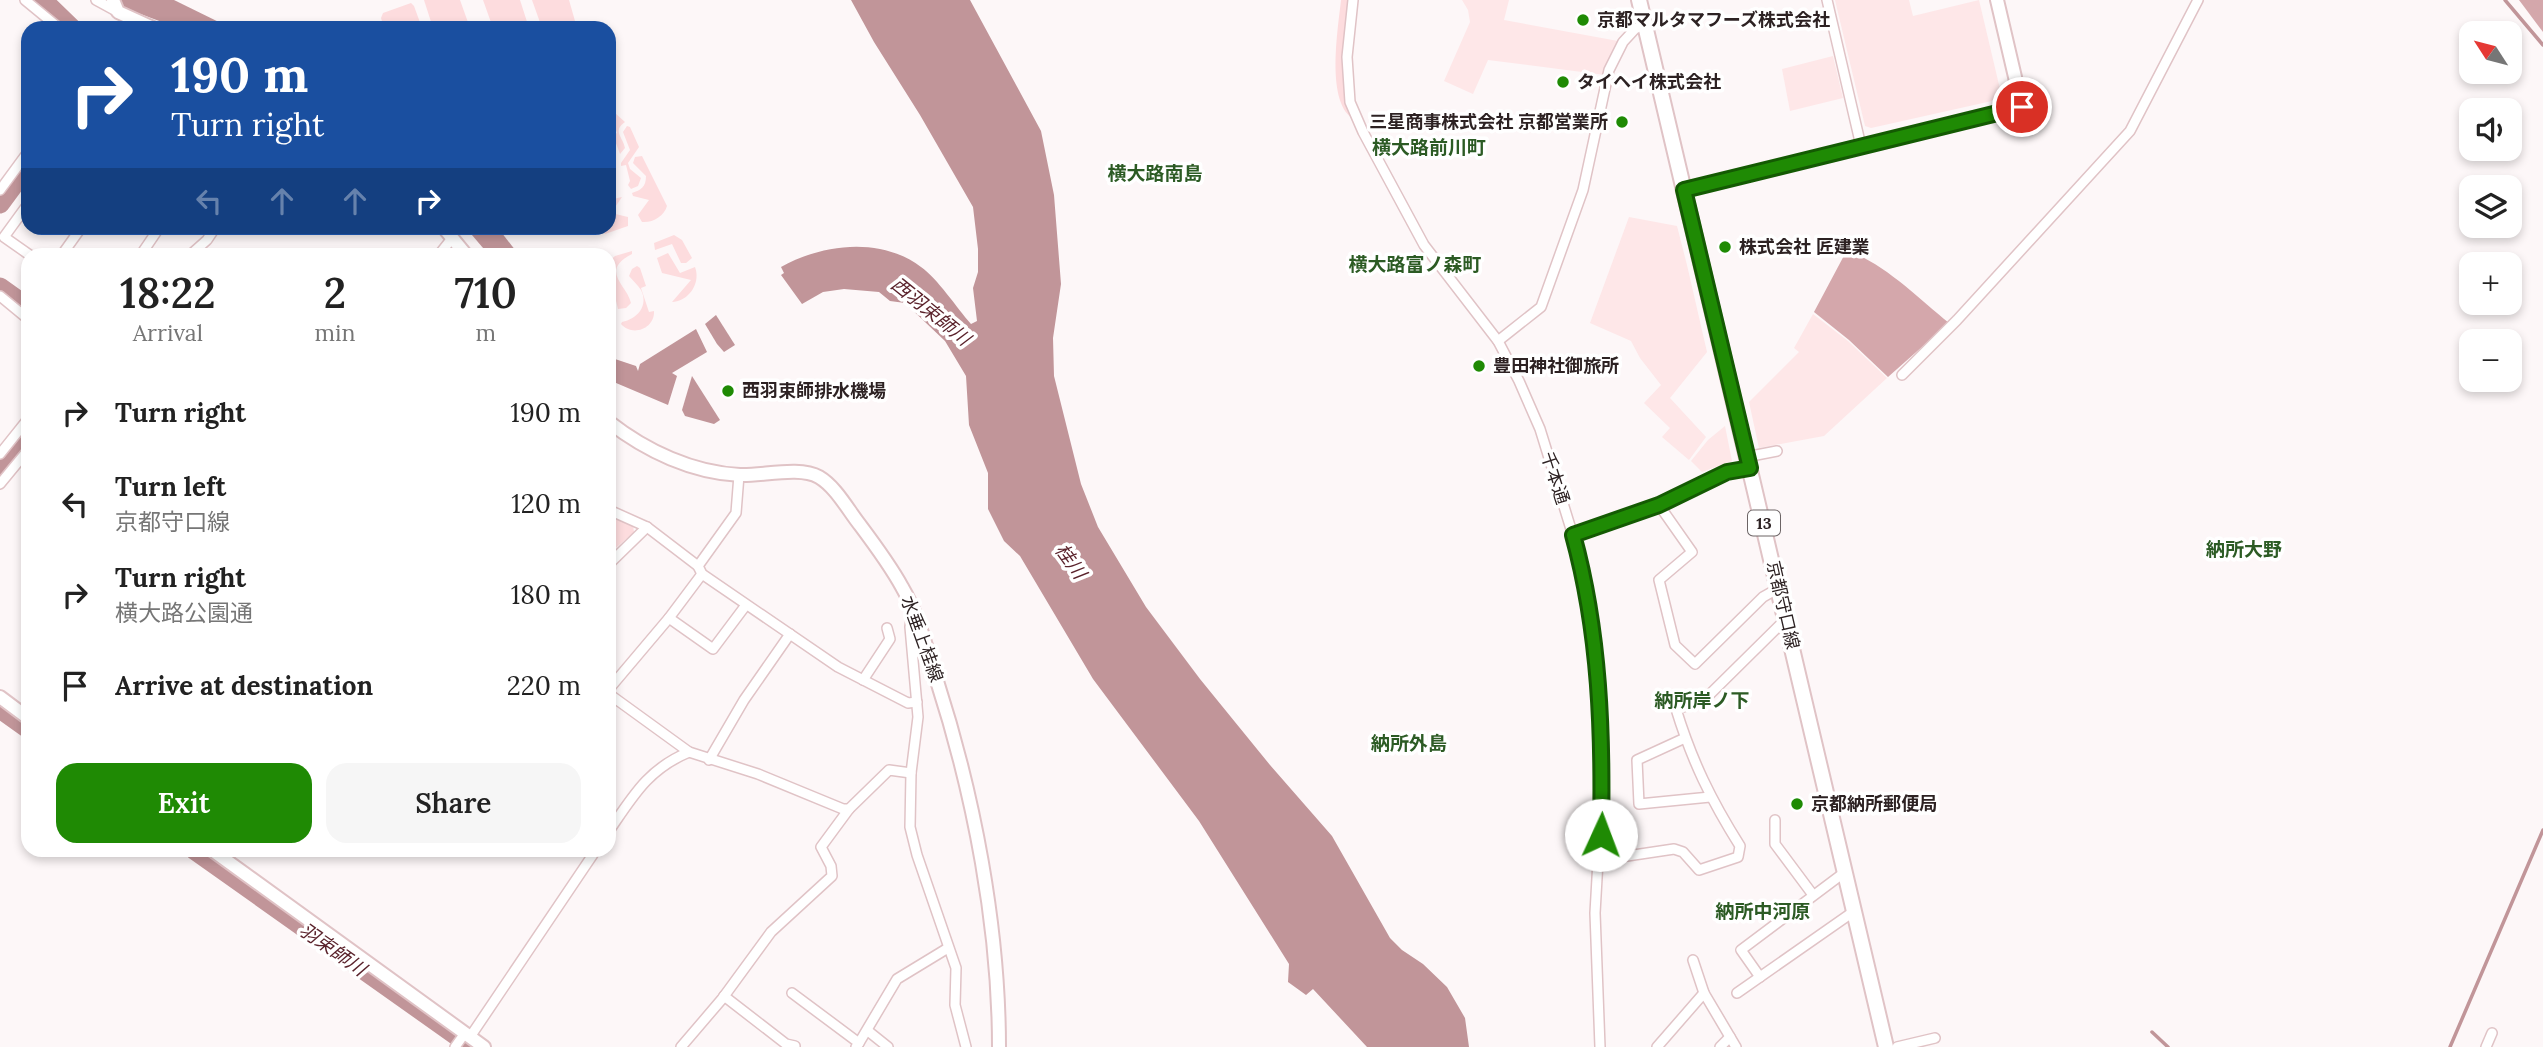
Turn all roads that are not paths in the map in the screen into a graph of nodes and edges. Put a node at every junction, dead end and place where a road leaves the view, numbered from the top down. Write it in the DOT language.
graph roads {
  1 [pos="24,0"];
  2 [pos="96,0"];
  3 [pos="1353,0"];
  4 [pos="1639,0"];
  5 [pos="1827,0"];
  6 [pos="1997,0"];
  7 [pos="2198,0"];
  8 [pos="119,12"];
  9 [pos="50,21"];
  10 [pos="138,21"];
  11 [pos="1645,24"];
  12 [pos="1861,146"];
  13 [pos="21,162"];
  14 [pos="0,190"];
  15 [pos="1684,190"];
  16 [pos="21,214"];
  17 [pos="210,235"];
  18 [pos="198,248"];
  19 [pos="21,249"];
  20 [pos="0,296"];
  21 [pos="21,312"];
  22 [pos="1498,341"];
  23 [pos="1902,375"];
  24 [pos="616,427"];
  25 [pos="21,428"];
  26 [pos="1777,451"];
  27 [pos="0,454"];
  28 [pos="21,458"];
  29 [pos="1748,462"];
  30 [pos="739,475"];
  31 [pos="0,484"];
  32 [pos="1659,505"];
  33 [pos="616,513"];
  34 [pos="647,527"];
  35 [pos="1573,535"];
  36 [pos="616,557"];
  37 [pos="700,570"];
  38 [pos="1779,588"];
  39 [pos="746,605"];
  40 [pos="913,610"];
  41 [pos="669,618"];
  42 [pos="1786,620"];
  43 [pos="887,628"];
  44 [pos="790,634"];
  45 [pos="863,680"];
  46 [pos="616,683"];
  47 [pos="0,697"];
  48 [pos="616,697"];
  49 [pos="917,702"];
  50 [pos="21,713"];
  51 [pos="1685,738"];
  52 [pos="689,752"];
  53 [pos="709,760"];
  54 [pos="911,773"];
  55 [pos="1710,797"];
  56 [pos="849,809"];
  57 [pos="1775,820"];
  58 [pos="616,821"];
  59 [pos="1600,856"];
  60 [pos="222,857"];
  61 [pos="591,857"];
  62 [pos="1845,872"];
  63 [pos="1813,895"];
  64 [pos="1853,912"];
  65 [pos="948,948"];
  66 [pos="1693,960"];
  67 [pos="1760,976"];
  68 [pos="792,993"];
  69 [pos="1704,993"];
  70 [pos="1737,993"];
  71 [pos="724,996"];
  72 [pos="753,1009"];
  73 [pos="868,1031"];
  74 [pos="2492,1033"];
  75 [pos="467,1035"];
  76 [pos="1730,1037"];
  77 [pos="1935,1038"];
  78 [pos="857,1045"];
  79 [pos="795,1046"];
  80 [pos="455,1047"];
  81 [pos="484,1047"];
  82 [pos="681,1047"];
  83 [pos="888,1047"];
  84 [pos="966,1047"];
  85 [pos="999,1047"];
  86 [pos="1600,1047"];
  87 [pos="1657,1047"];
  88 [pos="1720,1047"];
  89 [pos="1736,1047"];
  90 [pos="1886,1047"];
  91 [pos="1897,1047"];
  92 [pos="2486,1047"];
  1 -- 9 [label="street"];
  2 -- 8 [label="street"];
  3 -- 22 [label="street, 千本通"];
  4 -- 11 [label="main road, 京都守口線 / 13"];
  5 -- 12 [label="street"];
  6 -- 12 [label="main road"];
  7 -- 23 [label="street"];
  8 -- 10 [label="main road"];
  11 -- 15 [label="main road, 京都守口線 / 13"];
  11 -- 22 [label="street"];
  12 -- 15 [label="main road"];
  13 -- 14 [label="street"];
  15 -- 29 [label="main road, 京都守口線 / 13"];
  16 -- 19 [label="street"];
  17 -- 18 [label="street"];
  20 -- 21 [label="street"];
  22 -- 35 [label="street, 千本通"];
  24 -- 30 [label="main road, 水垂上桂線"];
  25 -- 27 [label="street"];
  26 -- 29 [label="street"];
  28 -- 31 [label="street"];
  29 -- 32 [label="street"];
  29 -- 38 [label="main road, 京都守口線 / 13"];
  30 -- 37 [label="street"];
  30 -- 40 [label="main road, 水垂上桂線"];
  32 -- 35 [label="street"];
  32 -- 38 [label="street"];
  33 -- 34 [label="street"];
  34 -- 36 [label="street"];
  34 -- 37 [label="street"];
  35 -- 59 [label="street, 千本通"];
  37 -- 39 [label="street"];
  37 -- 41 [label="street"];
  38 -- 42 [label="main road, 京都守口線 / 13"];
  39 -- 41 [label="street"];
  39 -- 44 [label="street"];
  40 -- 49 [label="street"];
  40 -- 85 [label="main road, 水垂上桂線"];
  41 -- 46 [label="street"];
  42 -- 51 [label="street"];
  42 -- 62 [label="main road, 京都守口線 / 13"];
  43 -- 45 [label="street"];
  44 -- 45 [label="street"];
  44 -- 53 [label="street"];
  45 -- 49 [label="street"];
  47 -- 50 [label="main road"];
  48 -- 52 [label="street"];
  49 -- 54 [label="street"];
  51 -- 55 [label="street"];
  51 -- 55 [label="street"];
  52 -- 53 [label="street"];
  52 -- 58 [label="street"];
  53 -- 56 [label="street"];
  54 -- 56 [label="street"];
  54 -- 65 [label="street"];
  55 -- 59 [label="street"];
  56 -- 71 [label="street"];
  57 -- 63 [label="street"];
  59 -- 86 [label="street, 千本通"];
  60 -- 75 [label="main road"];
  61 -- 75 [label="street"];
  62 -- 63 [label="street"];
  62 -- 64 [label="main road, 京都守口線 / 13"];
  63 -- 67 [label="street"];
  64 -- 67 [label="street"];
  64 -- 90 [label="main road, 京都守口線 / 13"];
  65 -- 73 [label="street"];
  65 -- 84 [label="street"];
  66 -- 69 [label="street"];
  67 -- 70 [label="street"];
  68 -- 78 [label="street"];
  69 -- 76 [label="street"];
  69 -- 87 [label="street"];
  71 -- 79 [label="street"];
  71 -- 82 [label="street"];
  72 -- 79 [label="street"];
  73 -- 78 [label="street"];
  73 -- 83 [label="street"];
  74 -- 92 [label="street"];
  75 -- 80 [label="street"];
  75 -- 81 [label="main road"];
  76 -- 88 [label="street"];
  76 -- 89 [label="street"];
  77 -- 91 [label="street"];
}
